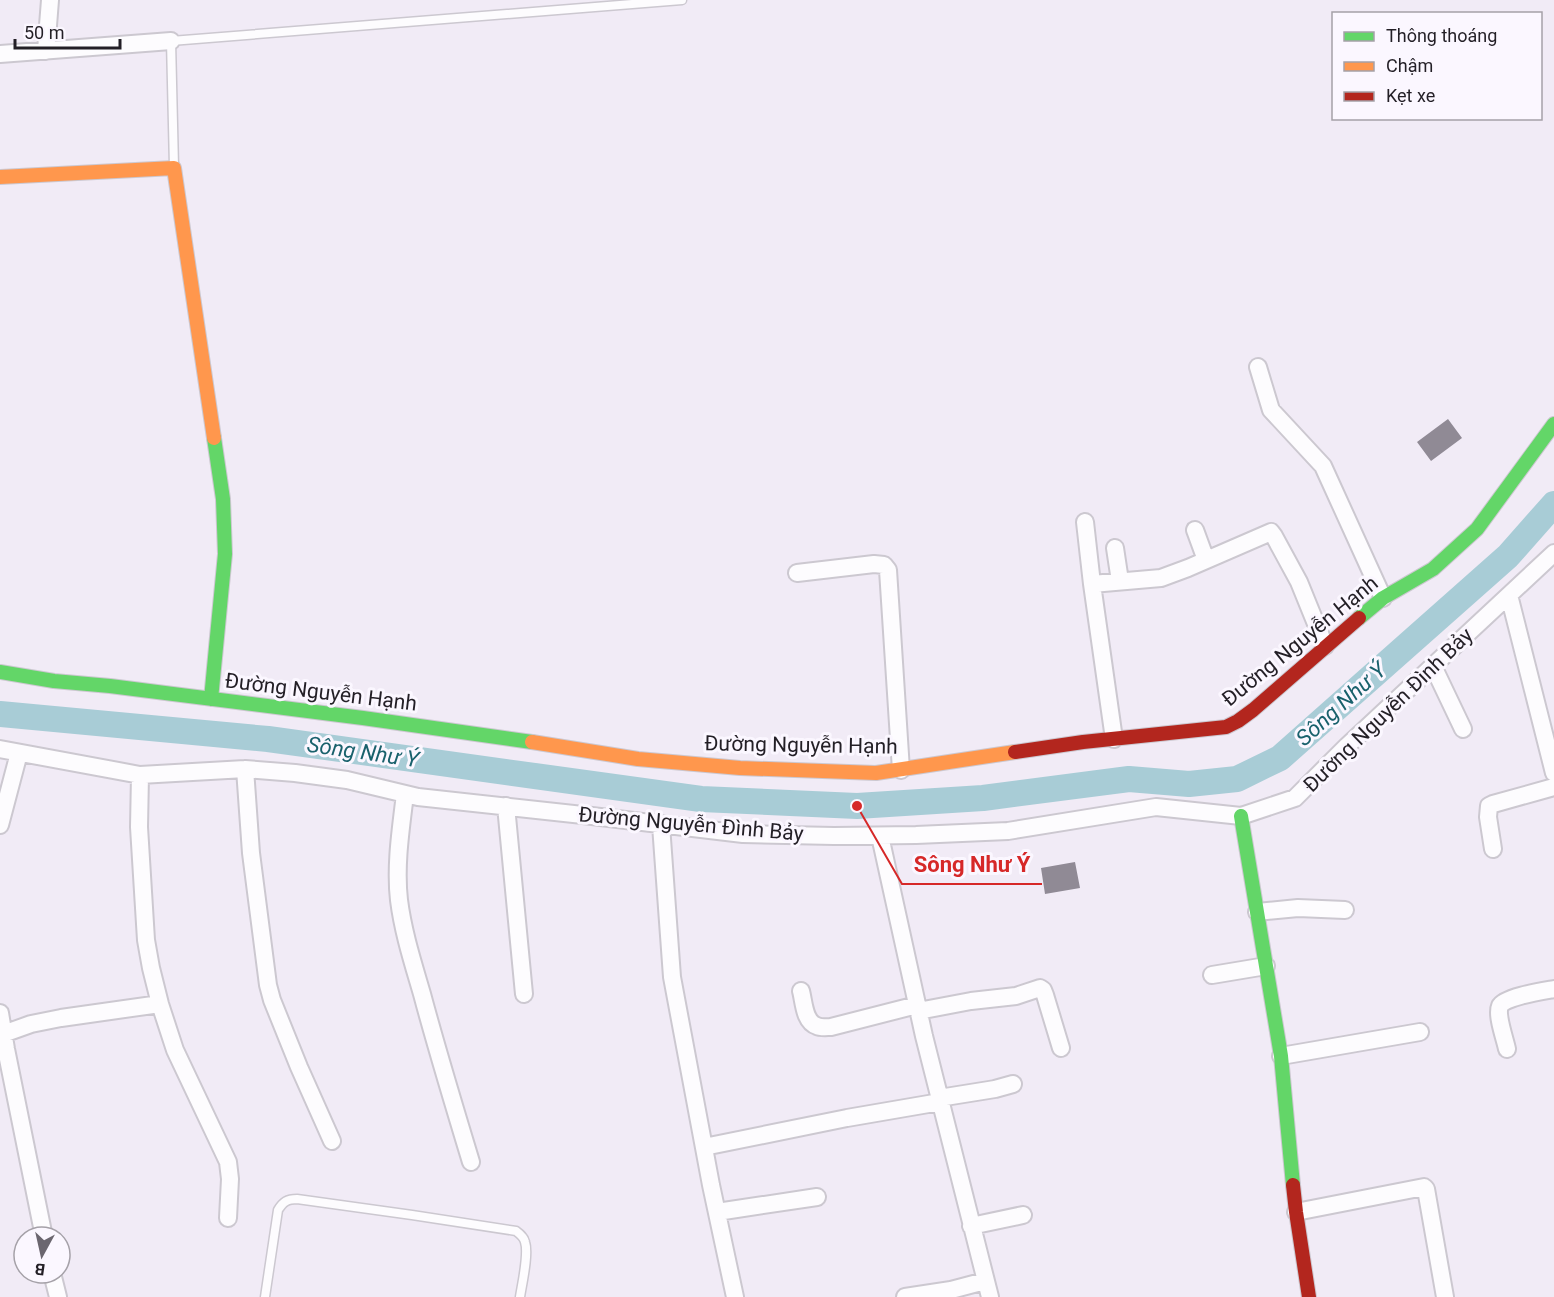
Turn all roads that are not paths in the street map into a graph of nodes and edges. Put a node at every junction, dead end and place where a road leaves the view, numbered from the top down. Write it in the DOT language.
graph roads {
  1 [pos="50,0"];
  2 [pos="682,0"];
  3 [pos="171,41"];
  4 [pos="46,51"];
  5 [pos="0,54"];
  6 [pos="174,168"];
  7 [pos="0,177"];
  8 [pos="1258,367"];
  9 [pos="1554,424"];
  10 [pos="1085,522"];
  11 [pos="1195,530"];
  12 [pos="1115,548"];
  13 [pos="1554,553"];
  14 [pos="1206,560"];
  15 [pos="797,573"];
  16 [pos="1120,582"];
  17 [pos="1092,584"];
  18 [pos="1509,595"];
  19 [pos="1383,598"];
  20 [pos="1325,646"];
  21 [pos="1433,666"];
  22 [pos="0,672"];
  23 [pos="211,699"];
  24 [pos="1463,729"];
  25 [pos="1114,739"];
  26 [pos="0,749"];
  27 [pos="19,753"];
  28 [pos="245,769"];
  29 [pos="902,770"];
  30 [pos="1554,773"];
  31 [pos="140,775"];
  32 [pos="1554,787"];
  33 [pos="405,794"];
  34 [pos="506,806"];
  35 [pos="1241,816"];
  36 [pos="0,825"];
  37 [pos="661,825"];
  38 [pos="880,836"];
  39 [pos="1493,849"];
  40 [pos="1345,910"];
  41 [pos="1257,912"];
  42 [pos="1266,966"];
  43 [pos="1212,975"];
  44 [pos="1554,988"];
  45 [pos="801,991"];
  46 [pos="524,994"];
  47 [pos="160,1004"];
  48 [pos="918,1008"];
  49 [pos="0,1013"];
  50 [pos="1420,1032"];
  51 [pos="3,1034"];
  52 [pos="1061,1048"];
  53 [pos="1508,1049"];
  54 [pos="1281,1056"];
  55 [pos="1013,1084"];
  56 [pos="940,1100"];
  57 [pos="332,1141"];
  58 [pos="704,1147"];
  59 [pos="471,1162"];
  60 [pos="817,1197"];
  61 [pos="717,1212"];
  62 [pos="1296,1212"];
  63 [pos="1023,1215"];
  64 [pos="228,1218"];
  65 [pos="42,1225"];
  66 [pos="971,1226"];
  67 [pos="987,1289"];
  68 [pos="265,1297"];
  69 [pos="520,1297"];
  70 [pos="735,1297"];
  71 [pos="905,1297"];
  72 [pos="1310,1297"];
  73 [pos="1445,1297"];
  1 -- 4 [label="street"];
  2 -- 3 [label="lane"];
  3 -- 4 [label="street"];
  3 -- 6 [label="lane"];
  4 -- 5 [label="street"];
  6 -- 7 [label="street"];
  6 -- 23 [label="street"];
  8 -- 19 [label="street"];
  9 -- 19 [label="street, Đường Nguyễn Hạnh"];
  10 -- 17 [label="street"];
  11 -- 14 [label="street"];
  12 -- 16 [label="street"];
  13 -- 18 [label="street, Đường Nguyễn Đình Bảy"];
  14 -- 16 [label="street"];
  14 -- 20 [label="street"];
  15 -- 29 [label="street"];
  16 -- 17 [label="street"];
  17 -- 25 [label="street"];
  18 -- 21 [label="street, Đường Nguyễn Đình Bảy"];
  18 -- 30 [label="street"];
  19 -- 20 [label="street, Đường Nguyễn Hạnh"];
  20 -- 25 [label="street, Đường Nguyễn Hạnh"];
  21 -- 24 [label="street"];
  21 -- 35 [label="street, Đường Nguyễn Đình Bảy"];
  22 -- 23 [label="street, Đường Nguyễn Hạnh"];
  23 -- 29 [label="street, Đường Nguyễn Hạnh"];
  25 -- 29 [label="street, Đường Nguyễn Hạnh"];
  26 -- 27 [label="street, Đường Nguyễn Đình Bảy"];
  27 -- 31 [label="street, Đường Nguyễn Đình Bảy"];
  27 -- 36 [label="street"];
  28 -- 31 [label="street, Đường Nguyễn Đình Bảy"];
  28 -- 33 [label="street, Đường Nguyễn Đình Bảy"];
  28 -- 57 [label="street"];
  31 -- 47 [label="street"];
  32 -- 39 [label="street"];
  33 -- 34 [label="street, Đường Nguyễn Đình Bảy"];
  33 -- 59 [label="street"];
  34 -- 37 [label="street, Đường Nguyễn Đình Bảy"];
  34 -- 46 [label="street"];
  35 -- 38 [label="street, Đường Nguyễn Đình Bảy"];
  35 -- 41 [label="street"];
  37 -- 38 [label="street, Đường Nguyễn Đình Bảy"];
  37 -- 58 [label="street"];
  38 -- 48 [label="street"];
  40 -- 41 [label="street"];
  41 -- 42 [label="street"];
  42 -- 43 [label="street"];
  42 -- 54 [label="street"];
  44 -- 53 [label="street"];
  45 -- 48 [label="street"];
  47 -- 51 [label="street"];
  47 -- 64 [label="street"];
  48 -- 52 [label="street"];
  48 -- 56 [label="street"];
  49 -- 51 [label="street"];
  50 -- 54 [label="street"];
  51 -- 65 [label="street"];
  54 -- 62 [label="street"];
  55 -- 56 [label="street"];
  56 -- 58 [label="street"];
  56 -- 66 [label="street"];
  58 -- 61 [label="street"];
  60 -- 61 [label="street"];
  61 -- 70 [label="street"];
  62 -- 72 [label="street"];
  62 -- 73 [label="street"];
  63 -- 66 [label="street"];
  66 -- 67 [label="street"];
  67 -- 71 [label="street"];
  68 -- 69 [label="lane"];
}
